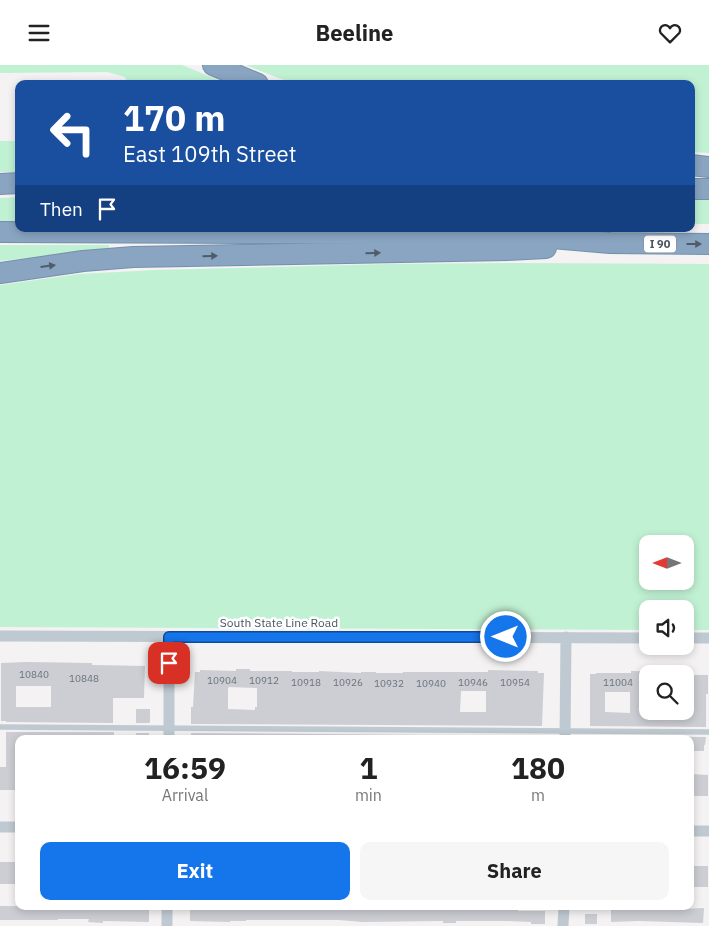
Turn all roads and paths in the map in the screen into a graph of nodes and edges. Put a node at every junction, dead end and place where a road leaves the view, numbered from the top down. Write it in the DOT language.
graph roads {
  1 [pos="213,65"];
  2 [pos="249,80"];
  3 [pos="695,165"];
  4 [pos="709,167"];
  5 [pos="0,183"];
  6 [pos="15,183"];
  7 [pos="695,189"];
  8 [pos="709,189"];
  9 [pos="0,232"];
  10 [pos="610,243"];
  11 [pos="709,244"];
  12 [pos="0,273"];
  13 [pos="0,636"];
  14 [pos="169,637"];
  15 [pos="566,637"];
  16 [pos="639,638"];
  17 [pos="694,638"];
  18 [pos="709,638"];
  19 [pos="0,727"];
  20 [pos="709,731"];
  21 [pos="169,733"];
  22 [pos="565,735"];
  23 [pos="0,827"];
  24 [pos="15,827"];
  25 [pos="694,831"];
  26 [pos="709,831"];
  27 [pos="167,910"];
  28 [pos="564,910"];
  29 [pos="167,926"];
  30 [pos="563,926"];
  1 -- 2 [label="highway"];
  3 -- 4 [label="highway"];
  5 -- 6 [label="highway"];
  7 -- 8 [label="highway"];
  9 -- 10 [label="highway, I 90"];
  10 -- 11 [label="highway, I 90, one-way"];
  12 -- 10 [label="highway, one-way"];
  13 -- 14 [label="street, South State Line Road"];
  14 -- 15 [label="street, South State Line Road"];
  14 -- 21 [label="street"];
  15 -- 16 [label="street, South State Line Road"];
  15 -- 22 [label="street"];
  17 -- 18 [label="street"];
  19 -- 21 [label="lane"];
  20 -- 22 [label="lane"];
  21 -- 22 [label="lane"];
  23 -- 24 [label="street"];
  25 -- 26 [label="street"];
  27 -- 29 [label="street"];
  28 -- 30 [label="street"];
}
